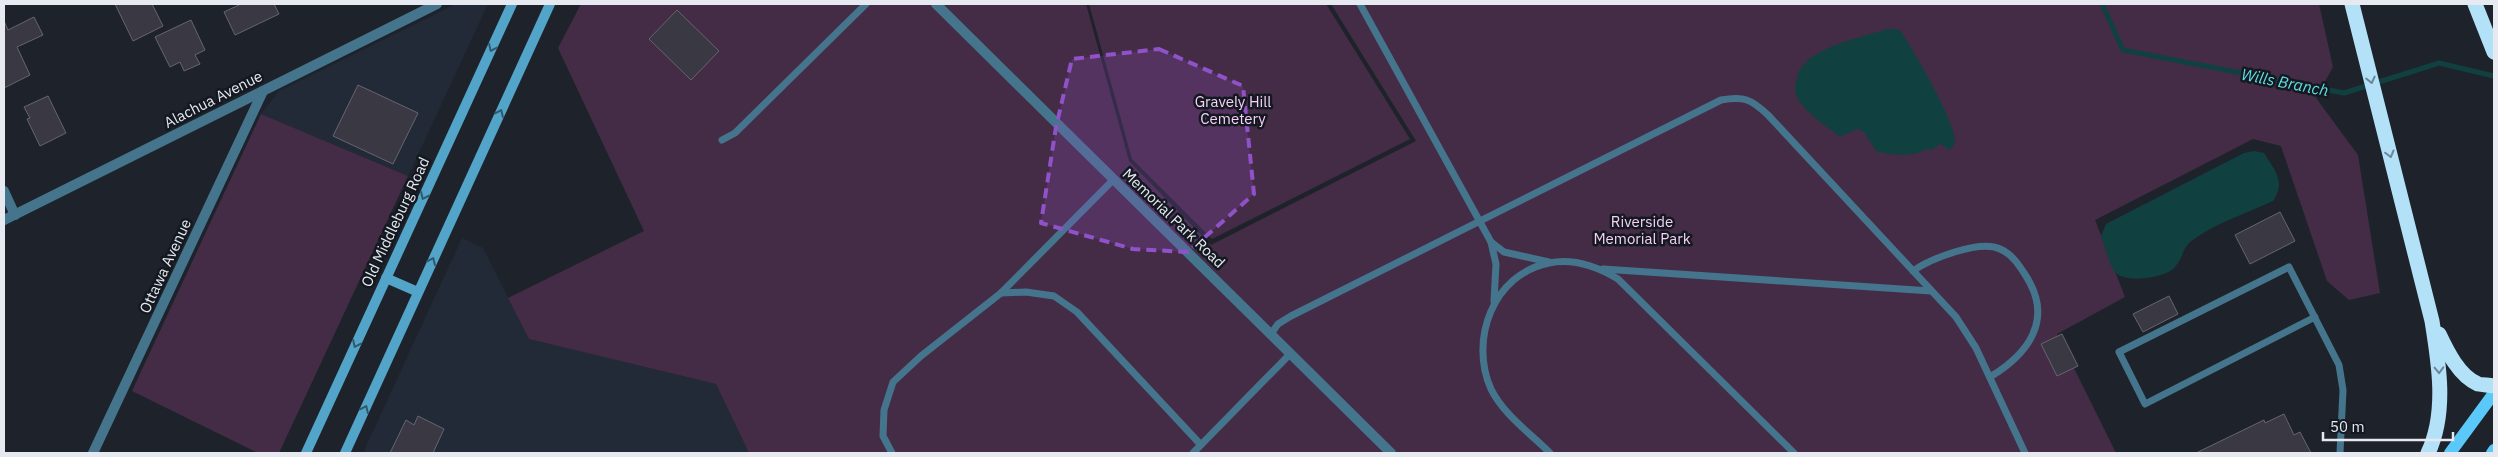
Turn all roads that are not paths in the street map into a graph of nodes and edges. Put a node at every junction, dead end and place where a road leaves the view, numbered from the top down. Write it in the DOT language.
graph roads {
  1 [pos="437,4"];
  2 [pos="512,4"];
  3 [pos="550,4"];
  4 [pos="866,4"];
  5 [pos="936,4"];
  6 [pos="1360,4"];
  7 [pos="2352,4"];
  8 [pos="2475,4"];
  9 [pos="2494,52"];
  10 [pos="263,91"];
  11 [pos="722,140"];
  12 [pos="1113,180"];
  13 [pos="4,191"];
  14 [pos="15,214"];
  15 [pos="4,220"];
  16 [pos="1481,220"];
  17 [pos="1491,242"];
  18 [pos="1550,263"];
  19 [pos="1601,269"];
  20 [pos="1913,271"];
  21 [pos="386,278"];
  22 [pos="1931,291"];
  23 [pos="418,292"];
  24 [pos="1001,293"];
  25 [pos="1493,306"];
  26 [pos="2315,317"];
  27 [pos="2432,321"];
  28 [pos="1271,334"];
  29 [pos="1290,354"];
  30 [pos="1990,377"];
  31 [pos="2494,386"];
  32 [pos="2494,392"];
  33 [pos="1201,445"];
  34 [pos="2494,450"];
  35 [pos="93,453"];
  36 [pos="306,453"];
  37 [pos="344,453"];
  38 [pos="892,453"];
  39 [pos="1193,453"];
  40 [pos="1391,453"];
  41 [pos="1550,453"];
  42 [pos="1794,453"];
  43 [pos="2025,453"];
  44 [pos="2340,453"];
  45 [pos="2428,453"];
  46 [pos="2450,453"];
  47 [pos="2492,453"];
  1 -- 10 [label="street, Alachua Avenue"];
  2 -- 21 [label="main road, Old Middleburg Road, one-way"];
  23 -- 3 [label="main road, one-way"];
  4 -- 11 [label="lane"];
  5 -- 12 [label="street, Memorial Park Road"];
  6 -- 16 [label="lane"];
  7 -- 27 [label="highway, one-way"];
  8 -- 9 [label="highway"];
  10 -- 14 [label="street, Alachua Avenue"];
  10 -- 35 [label="street, Ottawa Avenue"];
  12 -- 24 [label="lane"];
  12 -- 28 [label="street, Memorial Park Road"];
  13 -- 14 [label="street"];
  14 -- 15 [label="street, Alachua Avenue"];
  16 -- 17 [label="lane"];
  16 -- 20 [label="lane"];
  16 -- 28 [label="lane"];
  17 -- 18 [label="lane"];
  17 -- 25 [label="lane"];
  18 -- 19 [label="lane"];
  18 -- 25 [label="lane"];
  19 -- 22 [label="lane"];
  19 -- 42 [label="lane"];
  20 -- 22 [label="lane"];
  20 -- 30 [label="lane"];
  21 -- 23 [label="main road"];
  21 -- 36 [label="main road, Old Middleburg Road, one-way"];
  22 -- 30 [label="lane"];
  37 -- 23 [label="main road, one-way"];
  24 -- 33 [label="lane"];
  24 -- 38 [label="lane"];
  25 -- 41 [label="lane"];
  26 -- 26 [label="lane"];
  26 -- 44 [label="lane"];
  27 -- 31 [label="highway"];
  27 -- 45 [label="highway, one-way"];
  28 -- 29 [label="street, Memorial Park Road"];
  29 -- 33 [label="lane"];
  29 -- 40 [label="street, Memorial Park Road"];
  30 -- 43 [label="lane"];
  32 -- 46 [label="main road"];
  33 -- 39 [label="lane"];
  34 -- 47 [label="main road"];
}
